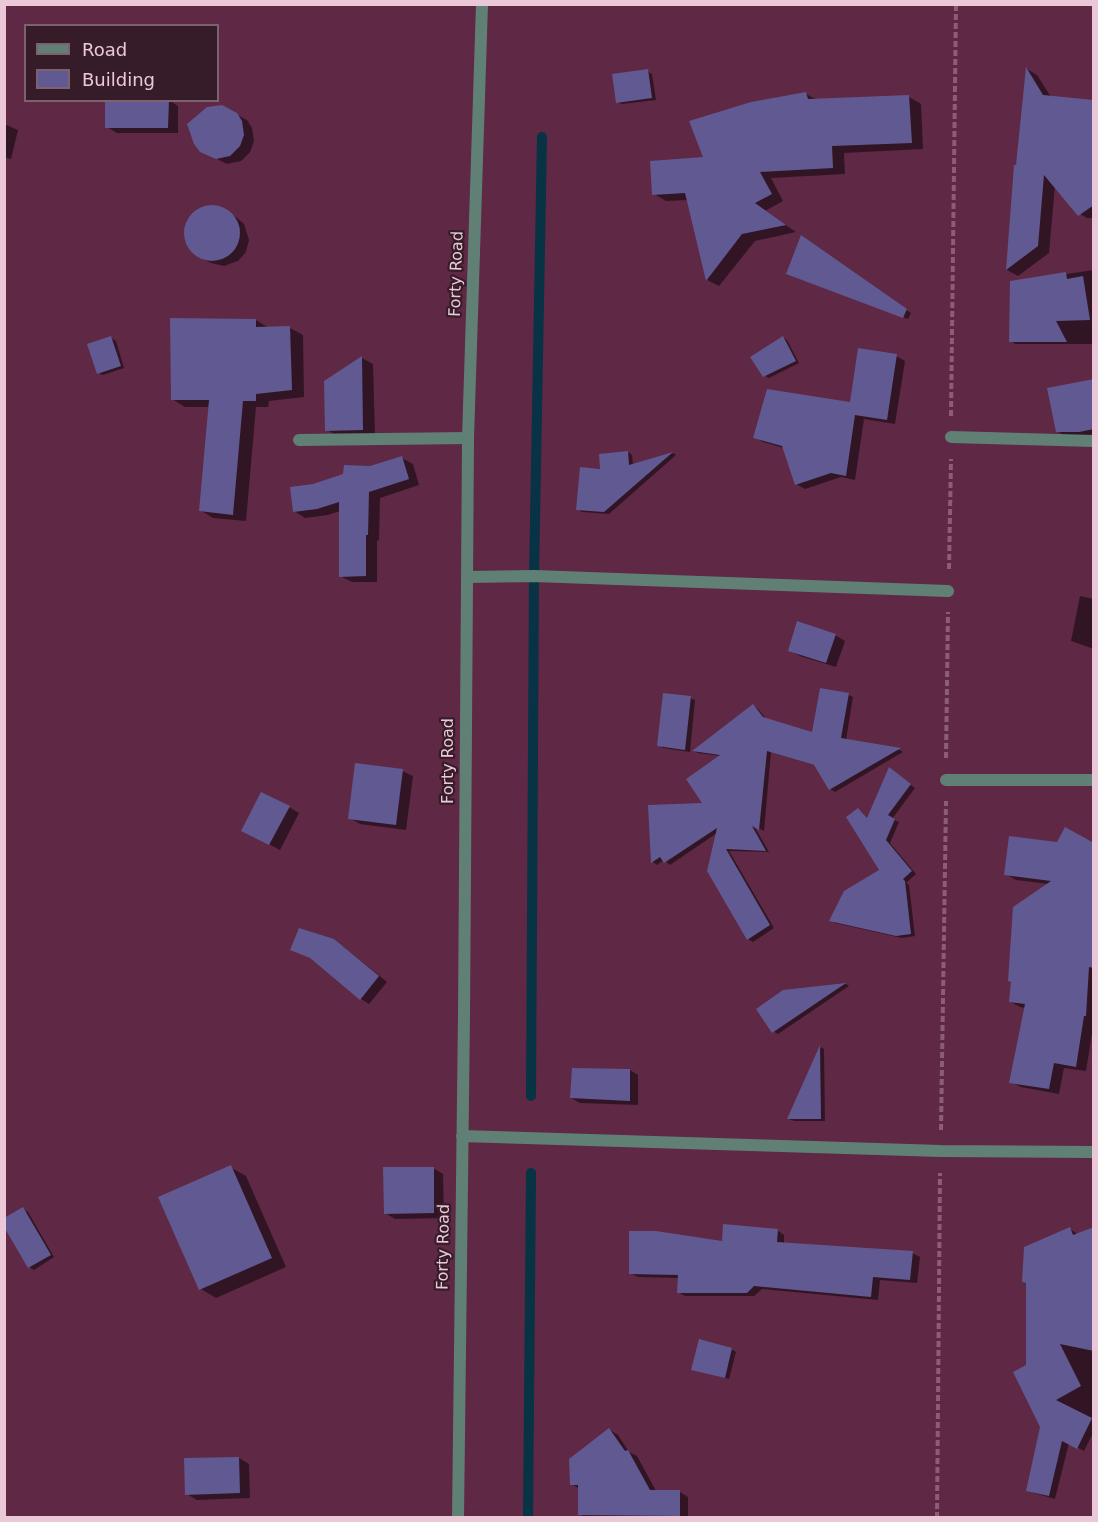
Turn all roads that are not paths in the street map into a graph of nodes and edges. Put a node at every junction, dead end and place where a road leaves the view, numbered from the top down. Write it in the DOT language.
graph roads {
  1 [pos="482,4"];
  2 [pos="951,437"];
  3 [pos="468,438"];
  4 [pos="299,440"];
  5 [pos="1094,441"];
  6 [pos="467,577"];
  7 [pos="948,591"];
  8 [pos="946,780"];
  9 [pos="1094,780"];
  10 [pos="462,1136"];
  11 [pos="1094,1152"];
  12 [pos="458,1518"];
  1 -- 3 [label="street, Forty Road"];
  2 -- 5 [label="street"];
  3 -- 4 [label="street"];
  3 -- 6 [label="street, Forty Road"];
  6 -- 7 [label="street"];
  6 -- 10 [label="street, Forty Road"];
  8 -- 9 [label="street"];
  10 -- 11 [label="street"];
  10 -- 12 [label="street, Forty Road"];
}
